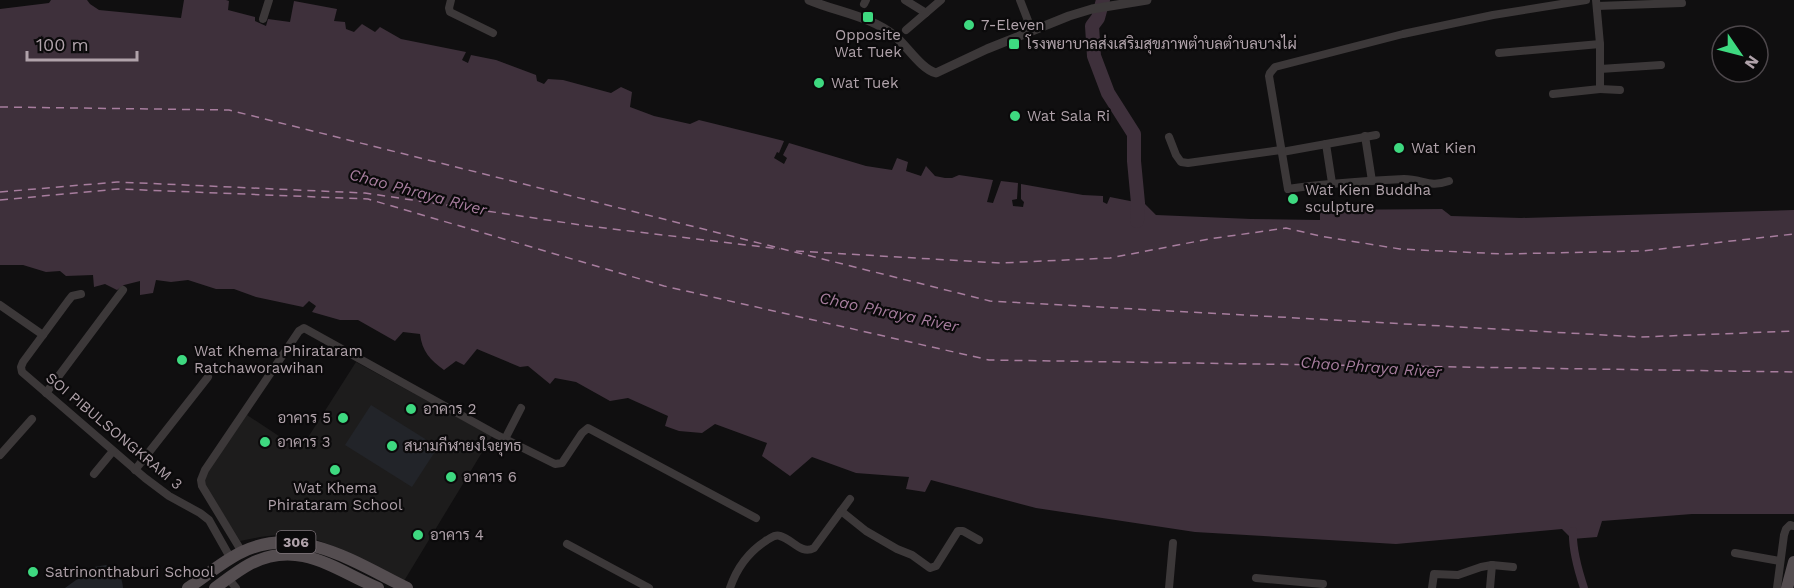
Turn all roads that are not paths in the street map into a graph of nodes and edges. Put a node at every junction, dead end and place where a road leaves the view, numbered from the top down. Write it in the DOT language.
graph roads {
  1 [pos="269,0"];
  2 [pos="451,0"];
  3 [pos="809,0"];
  4 [pos="905,0"];
  5 [pos="941,0"];
  6 [pos="1020,0"];
  7 [pos="1148,0"];
  8 [pos="1586,0"];
  9 [pos="1597,3"];
  10 [pos="1682,3"];
  11 [pos="926,13"];
  12 [pos="263,19"];
  13 [pos="906,30"];
  14 [pos="1032,31"];
  15 [pos="494,33"];
  16 [pos="1599,44"];
  17 [pos="1499,53"];
  18 [pos="1661,65"];
  19 [pos="1600,69"];
  20 [pos="1600,90"];
  21 [pos="1620,90"];
  22 [pos="1553,94"];
  23 [pos="1376,135"];
  24 [pos="1365,136"];
  25 [pos="1169,137"];
  26 [pos="1326,144"];
  27 [pos="1282,151"];
  28 [pos="1372,181"];
  29 [pos="1449,181"];
  30 [pos="1332,183"];
  31 [pos="123,290"];
  32 [pos="81,294"];
  33 [pos="0,305"];
  34 [pos="43,335"];
  35 [pos="208,377"];
  36 [pos="46,393"];
  37 [pos="521,408"];
  38 [pos="32,419"];
  39 [pos="505,439"];
  40 [pos="114,451"];
  41 [pos="0,455"];
  42 [pos="135,470"];
  43 [pos="94,474"];
  44 [pos="850,499"];
  45 [pos="213,505"];
  46 [pos="842,511"];
  47 [pos="207,518"];
  48 [pos="756,518"];
  49 [pos="1794,526"];
  50 [pos="979,540"];
  51 [pos="1173,543"];
  52 [pos="567,544"];
  53 [pos="242,552"];
  54 [pos="1735,553"];
  55 [pos="231,559"];
  56 [pos="1780,561"];
  57 [pos="1794,562"];
  58 [pos="1492,565"];
  59 [pos="1513,567"];
  60 [pos="1794,568"];
  61 [pos="1256,579"];
  62 [pos="232,583"];
  63 [pos="1280,584"];
  64 [pos="1323,584"];
  65 [pos="188,588"];
  66 [pos="215,588"];
  67 [pos="378,588"];
  68 [pos="407,588"];
  69 [pos="649,588"];
  70 [pos="730,588"];
  71 [pos="1169,588"];
  72 [pos="1432,588"];
  73 [pos="1490,588"];
  74 [pos="1777,588"];
  75 [pos="1789,588"];
  1 -- 12 [label="street"];
  2 -- 15 [label="street"];
  3 -- 14 [label="street"];
  4 -- 11 [label="street"];
  5 -- 11 [label="street"];
  6 -- 14 [label="street"];
  7 -- 14 [label="street"];
  8 -- 27 [label="street"];
  9 -- 10 [label="street"];
  9 -- 16 [label="street"];
  11 -- 13 [label="street"];
  16 -- 17 [label="street"];
  16 -- 19 [label="street"];
  18 -- 19 [label="street"];
  19 -- 20 [label="street"];
  20 -- 21 [label="street"];
  20 -- 22 [label="street"];
  23 -- 24 [label="street"];
  24 -- 26 [label="street"];
  24 -- 28 [label="street"];
  25 -- 27 [label="street"];
  26 -- 27 [label="street"];
  26 -- 30 [label="street"];
  27 -- 30 [label="street"];
  28 -- 29 [label="street"];
  28 -- 30 [label="street"];
  31 -- 36 [label="street"];
  32 -- 34 [label="street"];
  33 -- 34 [label="street"];
  34 -- 36 [label="street, SOI PIBULSONGKRAM 3"];
  35 -- 42 [label="street"];
  36 -- 40 [label="street, SOI PIBULSONGKRAM 3"];
  37 -- 39 [label="street"];
  38 -- 41 [label="street"];
  39 -- 45 [label="street"];
  39 -- 48 [label="street"];
  40 -- 42 [label="street, SOI PIBULSONGKRAM 3"];
  40 -- 43 [label="street"];
  42 -- 47 [label="street, SOI PIBULSONGKRAM 3"];
  44 -- 46 [label="street"];
  45 -- 47 [label="street"];
  45 -- 53 [label="street"];
  46 -- 50 [label="street"];
  46 -- 70 [label="street"];
  47 -- 55 [label="street, SOI PIBULSONGKRAM 3"];
  49 -- 56 [label="street"];
  51 -- 71 [label="street"];
  52 -- 69 [label="street"];
  53 -- 55 [label="main road, 306"];
  53 -- 68 [label="main road, 306"];
  54 -- 56 [label="street"];
  55 -- 65 [label="main road, 306"];
  56 -- 74 [label="street"];
  57 -- 75 [label="main road"];
  58 -- 59 [label="street"];
  58 -- 72 [label="street"];
  58 -- 73 [label="street"];
  60 -- 75 [label="main road"];
  61 -- 63 [label="street"];
  62 -- 66 [label="main road, 306"];
  62 -- 67 [label="main road, 306"];
  63 -- 64 [label="street"];
}
